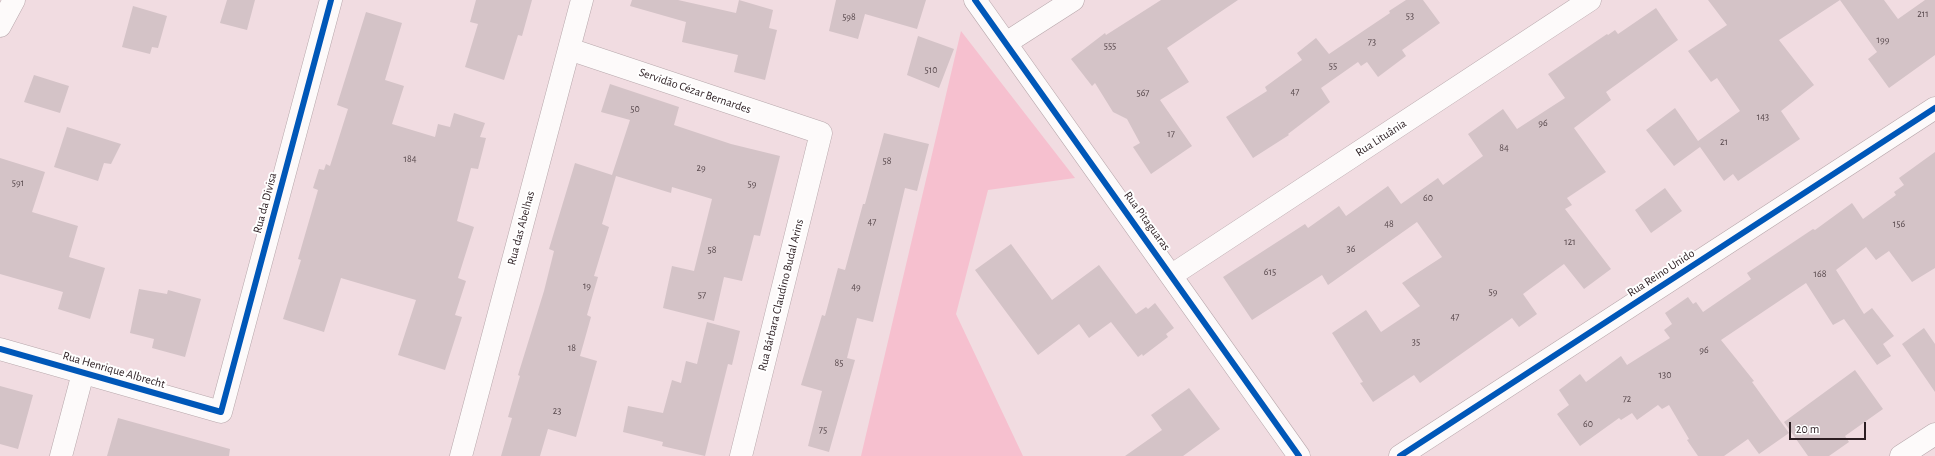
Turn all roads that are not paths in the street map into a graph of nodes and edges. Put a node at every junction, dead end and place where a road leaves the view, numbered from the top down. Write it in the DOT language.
graph roads {
  1 [pos="14,0"];
  2 [pos="331,0"];
  3 [pos="582,0"];
  4 [pos="975,0"];
  5 [pos="1073,0"];
  6 [pos="1590,0"];
  7 [pos="0,26"];
  8 [pos="1006,43"];
  9 [pos="569,49"];
  10 [pos="1935,108"];
  11 [pos="821,133"];
  12 [pos="1172,275"];
  13 [pos="0,349"];
  14 [pos="83,373"];
  15 [pos="221,412"];
  16 [pos="1935,434"];
  17 [pos="61,456"];
  18 [pos="461,456"];
  19 [pos="741,456"];
  20 [pos="1299,456"];
  21 [pos="1400,456"];
  22 [pos="1901,456"];
  1 -- 7 [label="street"];
  2 -- 15 [label="street, Rua da Divisa"];
  3 -- 9 [label="street, Rua das Abelhas"];
  4 -- 8 [label="street, Rua Pitaguaras"];
  5 -- 8 [label="street"];
  6 -- 12 [label="street, Rua Lituânia"];
  8 -- 12 [label="street, Rua Pitaguaras"];
  9 -- 11 [label="street, Servidão Cézar Bernardes"];
  9 -- 18 [label="street, Rua das Abelhas"];
  10 -- 21 [label="street, Rua Reino Unido"];
  11 -- 19 [label="street, Rua Bárbara Claudino Budal Arins"];
  12 -- 20 [label="street, Rua Pitaguaras"];
  13 -- 14 [label="street, Rua Henrique Albrecht"];
  14 -- 15 [label="street, Rua Henrique Albrecht"];
  14 -- 17 [label="street"];
  16 -- 22 [label="street"];
}
